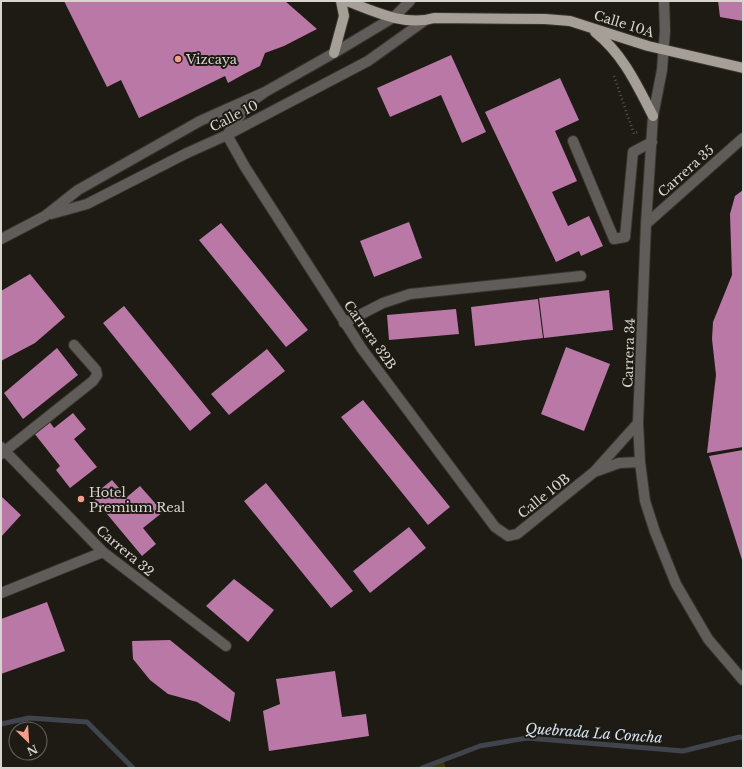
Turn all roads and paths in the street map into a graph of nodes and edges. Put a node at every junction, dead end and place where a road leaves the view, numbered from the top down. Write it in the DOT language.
graph roads {
  1 [pos="341,1"];
  2 [pos="346,1"];
  3 [pos="410,1"];
  4 [pos="664,1"];
  5 [pos="394,17"];
  6 [pos="424,21"];
  7 [pos="591,28"];
  8 [pos="664,49"];
  9 [pos="334,53"];
  10 [pos="743,68"];
  11 [pos="614,73"];
  12 [pos="265,92"];
  13 [pos="653,116"];
  14 [pos="634,134"];
  15 [pos="227,135"];
  16 [pos="743,138"];
  17 [pos="574,141"];
  18 [pos="652,142"];
  19 [pos="46,216"];
  20 [pos="646,224"];
  21 [pos="1,239"];
  22 [pos="581,276"];
  23 [pos="344,323"];
  24 [pos="74,345"];
  25 [pos="638,423"];
  26 [pos="2,451"];
  27 [pos="640,462"];
  28 [pos="594,472"];
  29 [pos="508,536"];
  30 [pos="103,552"];
  31 [pos="1,592"];
  32 [pos="226,646"];
  33 [pos="743,680"];
  1 -- 9 [label="main road"];
  2 -- 5 [label="main road, Calle 10A"];
  3 -- 5 [label="street, Calle 10"];
  4 -- 8 [label="street, Carrera 34"];
  5 -- 6 [label="main road, Calle 10A"];
  5 -- 9 [label="street, Calle 10"];
  6 -- 7 [label="main road, Calle 10A"];
  6 -- 15 [label="street, Calle 10"];
  7 -- 8 [label="main road, Calle 10A"];
  7 -- 13 [label="main road"];
  8 -- 10 [label="main road, Calle 10A"];
  8 -- 13 [label="street, Carrera 34"];
  9 -- 12 [label="street, Calle 10"];
  11 -- 14 [label="path"];
  12 -- 15 [label="street"];
  12 -- 19 [label="street, Calle 10"];
  13 -- 18 [label="street, Carrera 34"];
  15 -- 19 [label="street, Calle 10"];
  15 -- 23 [label="street, Carrera 32B"];
  16 -- 20 [label="street, Carrera 35"];
  17 -- 18 [label="street"];
  18 -- 20 [label="street, Carrera 34"];
  19 -- 21 [label="street, Calle 10"];
  20 -- 25 [label="street, Carrera 34"];
  22 -- 23 [label="street"];
  23 -- 29 [label="street, Carrera 32B"];
  24 -- 26 [label="street"];
  25 -- 27 [label="street, Carrera 34"];
  25 -- 28 [label="street, Calle 10B"];
  26 -- 30 [label="street, Carrera 32"];
  27 -- 28 [label="street, Calle 10B"];
  27 -- 33 [label="street, Carrera 34"];
  28 -- 29 [label="street, Calle 10B"];
  30 -- 31 [label="street"];
  30 -- 32 [label="street, Carrera 32"];
}
